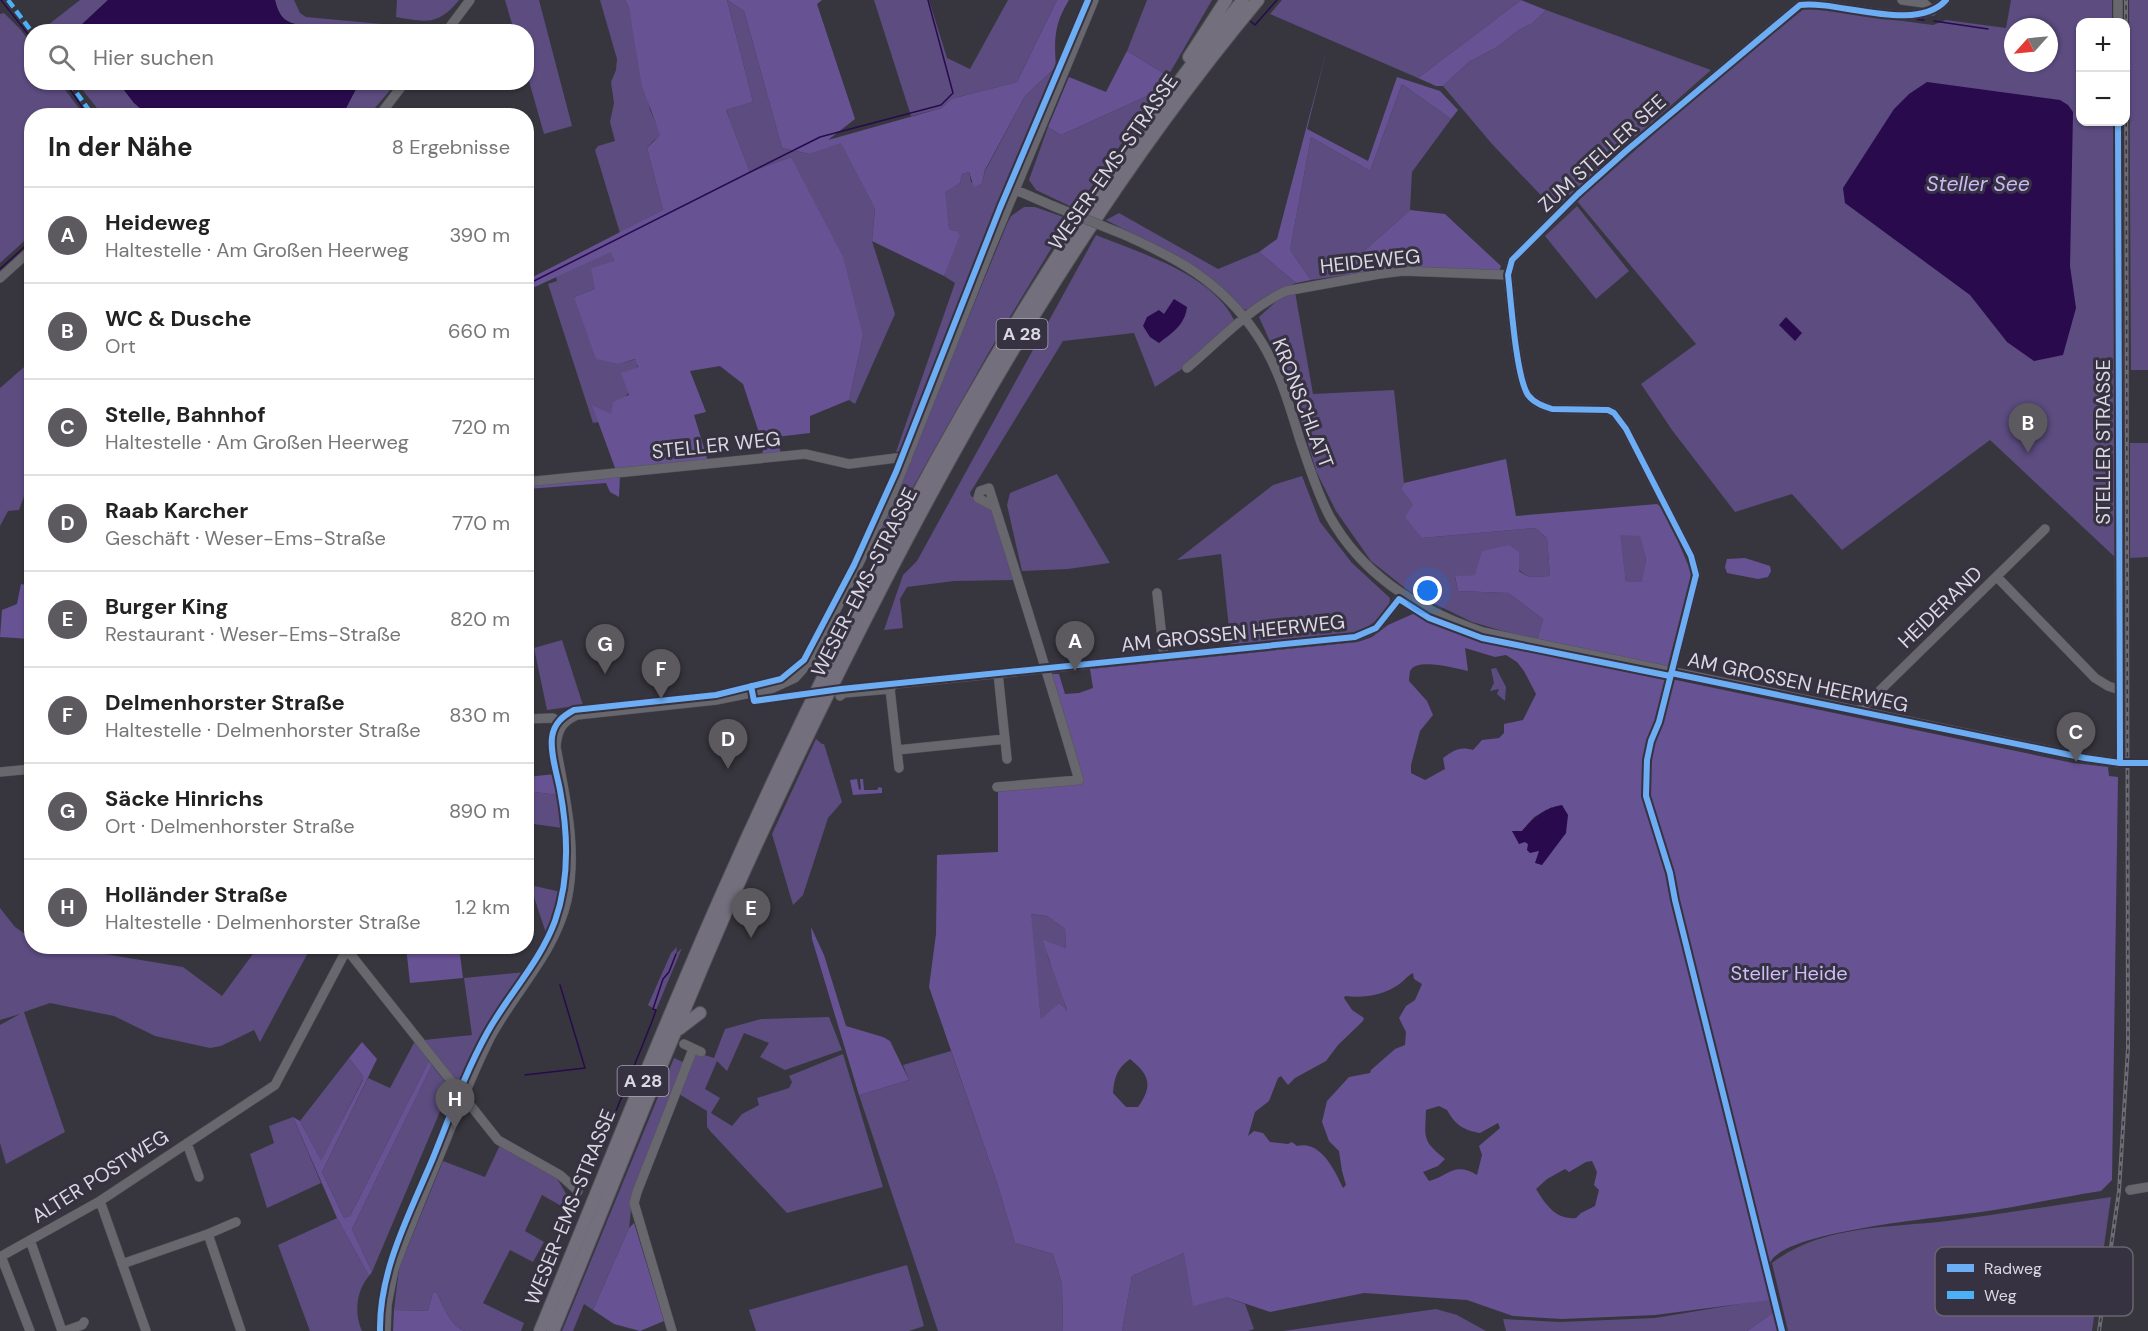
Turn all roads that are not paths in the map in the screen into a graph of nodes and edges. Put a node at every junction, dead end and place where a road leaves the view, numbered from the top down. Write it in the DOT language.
graph roads {
  1 [pos="470,0"];
  2 [pos="1094,0"];
  3 [pos="1258,0"];
  4 [pos="1902,0"];
  5 [pos="1946,0"];
  6 [pos="2118,0"];
  7 [pos="1244,5"];
  8 [pos="1230,11"];
  9 [pos="1932,11"];
  10 [pos="2118,18"];
  11 [pos="452,24"];
  12 [pos="399,90"];
  13 [pos="385,108"];
  14 [pos="2118,126"];
  15 [pos="1016,190"];
  16 [pos="24,256"];
  17 [pos="1508,275"];
  18 [pos="0,278"];
  19 [pos="1245,319"];
  20 [pos="1187,368"];
  21 [pos="907,460"];
  22 [pos="534,481"];
  23 [pos="995,507"];
  24 [pos="2045,529"];
  25 [pos="1997,577"];
  26 [pos="1157,593"];
  27 [pos="1402,594"];
  28 [pos="1164,656"];
  29 [pos="1046,668"];
  30 [pos="998,673"];
  31 [pos="1671,673"];
  32 [pos="892,686"];
  33 [pos="2120,690"];
  34 [pos="840,696"];
  35 [pos="1859,711"];
  36 [pos="534,719"];
  37 [pos="562,725"];
  38 [pos="1005,739"];
  39 [pos="897,750"];
  40 [pos="1007,759"];
  41 [pos="2120,763"];
  42 [pos="2148,763"];
  43 [pos="899,768"];
  44 [pos="24,770"];
  45 [pos="0,772"];
  46 [pos="997,787"];
  47 [pos="768,820"];
  48 [pos="768,844"];
  49 [pos="343,954"];
  50 [pos="351,954"];
  51 [pos="700,1013"];
  52 [pos="676,1031"];
  53 [pos="693,1048"];
  54 [pos="464,1097"];
  55 [pos="187,1143"];
  56 [pos="199,1177"];
  57 [pos="2148,1187"];
  58 [pos="2130,1190"];
  59 [pos="578,1191"];
  60 [pos="100,1201"];
  61 [pos="236,1222"];
  62 [pos="208,1234"];
  63 [pos="30,1240"];
  64 [pos="0,1256"];
  65 [pos="122,1264"];
  66 [pos="84,1322"];
  67 [pos="30,1331"];
  68 [pos="63,1331"];
  69 [pos="146,1331"];
  70 [pos="241,1331"];
  71 [pos="386,1331"];
  72 [pos="540,1331"];
  73 [pos="553,1331"];
  74 [pos="672,1331"];
  1 -- 11 [label="street"];
  2 -- 15 [label="street"];
  3 -- 7 [label="highway, WESER-EMS-STRASSE / A 28"];
  4 -- 9 [label="street"];
  5 -- 9 [label="street"];
  6 -- 10 [label="street"];
  7 -- 8 [label="highway, WESER-EMS-STRASSE / A 28"];
  8 -- 47 [label="highway, WESER-EMS-STRASSE / A 28"];
  8 -- 72 [label="highway, WESER-EMS-STRASSE / A 28"];
  9 -- 17 [label="street, ZUM STELLER SEE"];
  12 -- 13 [label="street"];
  14 -- 33 [label="street, STELLER STRASSE"];
  15 -- 19 [label="street, KRONSCHLATT, bridge"];
  15 -- 21 [label="street"];
  16 -- 18 [label="street"];
  17 -- 19 [label="street, HEIDEWEG"];
  17 -- 31 [label="street"];
  19 -- 20 [label="street, HEIDEWEG"];
  19 -- 27 [label="street, KRONSCHLATT"];
  21 -- 22 [label="street, STELLER WEG"];
  21 -- 37 [label="street"];
  23 -- 29 [label="street"];
  24 -- 25 [label="street, HEIDERAND"];
  25 -- 33 [label="street"];
  25 -- 35 [label="street, HEIDERAND"];
  26 -- 28 [label="street"];
  27 -- 28 [label="street, AM GROSSEN HEERWEG"];
  27 -- 31 [label="street, AM GROSSEN HEERWEG"];
  28 -- 29 [label="street, AM GROSSEN HEERWEG"];
  29 -- 30 [label="street, AM GROSSEN HEERWEG"];
  29 -- 46 [label="street"];
  30 -- 32 [label="street, AM GROSSEN HEERWEG"];
  30 -- 38 [label="street"];
  31 -- 35 [label="street, AM GROSSEN HEERWEG"];
  32 -- 34 [label="street, AM GROSSEN HEERWEG"];
  32 -- 39 [label="street"];
  33 -- 41 [label="street, STELLER STRASSE"];
  35 -- 41 [label="street, AM GROSSEN HEERWEG"];
  36 -- 37 [label="street"];
  37 -- 54 [label="street"];
  38 -- 39 [label="street"];
  38 -- 40 [label="street"];
  39 -- 43 [label="street"];
  41 -- 42 [label="street, AM GROSSEN HEERWEG"];
  44 -- 45 [label="street"];
  47 -- 48 [label="highway"];
  47 -- 52 [label="highway, WESER-EMS-STRASSE / A 28"];
  49 -- 55 [label="street, ALTER POSTWEG"];
  50 -- 54 [label="street"];
  51 -- 52 [label="highway"];
  52 -- 73 [label="highway, WESER-EMS-STRASSE / A 28"];
  53 -- 74 [label="street"];
  54 -- 59 [label="street"];
  54 -- 71 [label="street"];
  55 -- 56 [label="street, ALTER POSTWEG"];
  55 -- 60 [label="street, ALTER POSTWEG"];
  57 -- 58 [label="street"];
  60 -- 63 [label="street, ALTER POSTWEG"];
  60 -- 65 [label="street"];
  61 -- 62 [label="street"];
  62 -- 65 [label="street"];
  62 -- 70 [label="street"];
  63 -- 64 [label="street, ALTER POSTWEG"];
  63 -- 68 [label="street"];
  64 -- 67 [label="street, ALTER POSTWEG"];
  65 -- 69 [label="street"];
  66 -- 68 [label="street"];
}
